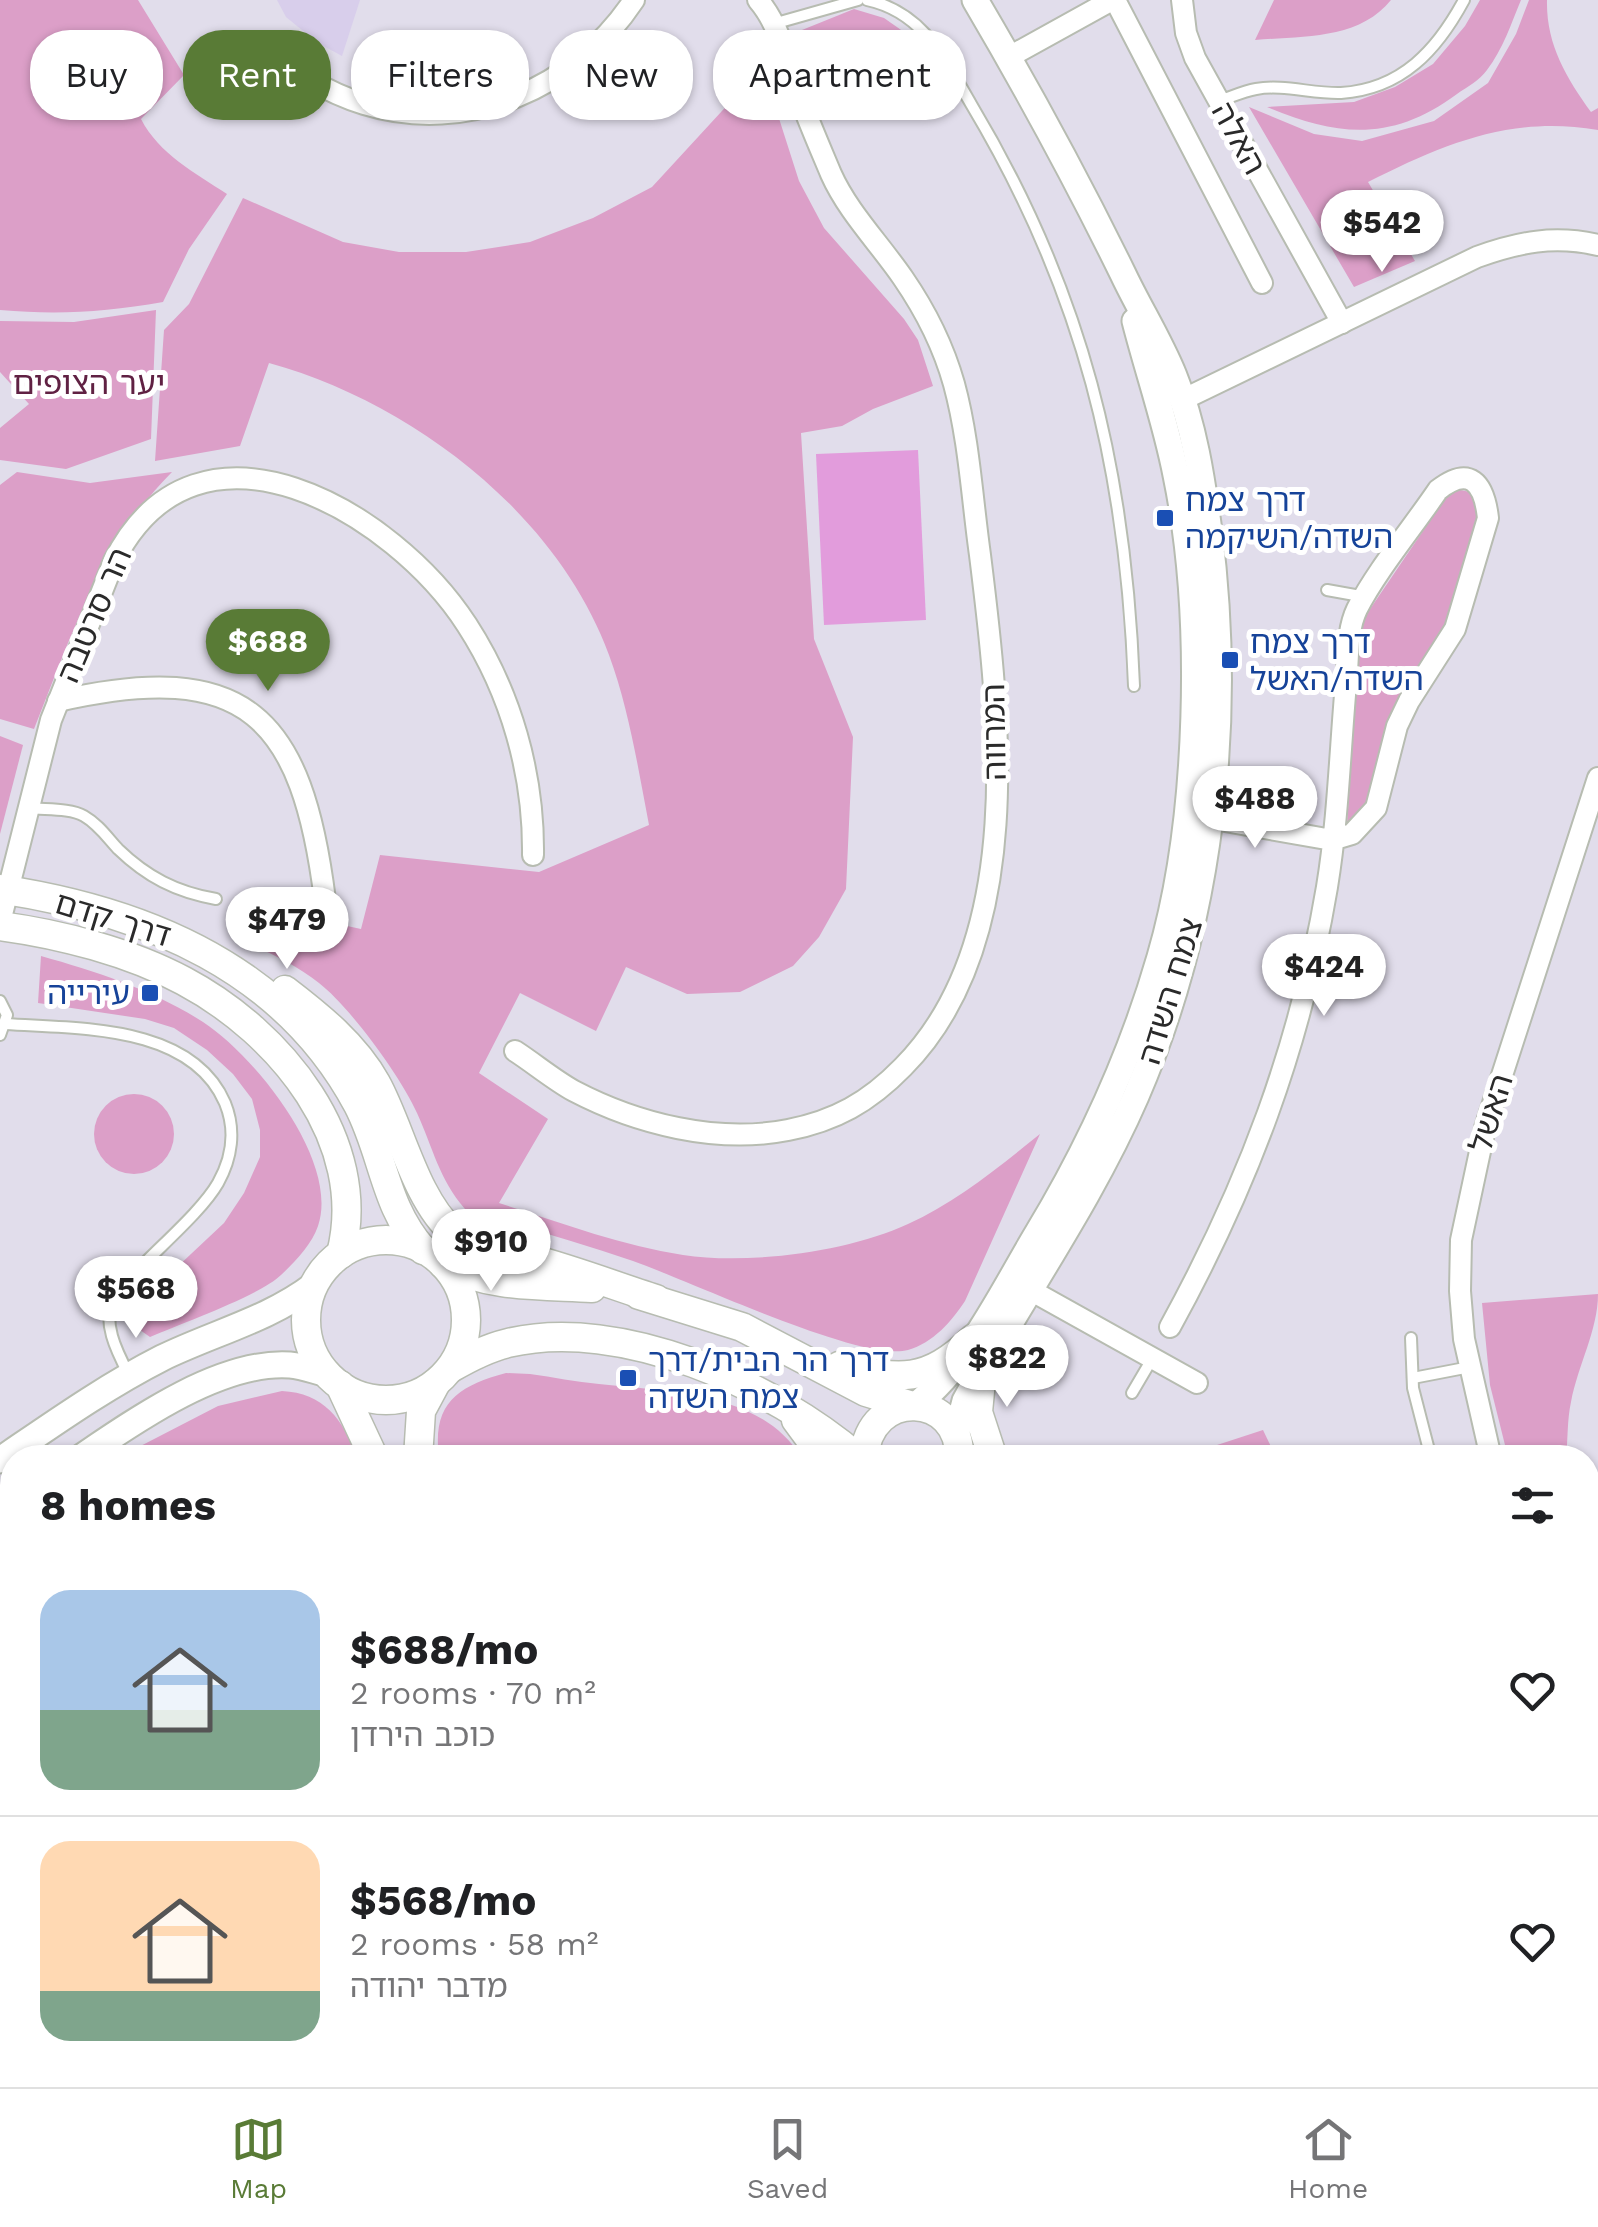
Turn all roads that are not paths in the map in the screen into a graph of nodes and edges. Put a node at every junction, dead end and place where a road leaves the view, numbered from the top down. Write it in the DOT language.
graph roads {
  1 [pos="634,0"];
  2 [pos="758,0"];
  3 [pos="858,0"];
  4 [pos="867,0"];
  5 [pos="975,0"];
  6 [pos="1114,0"];
  7 [pos="1182,0"];
  8 [pos="1464,0"];
  9 [pos="773,24"];
  10 [pos="1009,57"];
  11 [pos="331,91"];
  12 [pos="1219,101"];
  13 [pos="1598,245"];
  14 [pos="1124,277"];
  15 [pos="1262,284"];
  16 [pos="1342,323"];
  17 [pos="1182,400"];
  18 [pos="1327,590"];
  19 [pos="1366,597"];
  20 [pos="1134,686"];
  21 [pos="58,701"];
  22 [pos="1598,778"];
  23 [pos="29,808"];
  24 [pos="1197,816"];
  25 [pos="1332,840"];
  26 [pos="533,855"];
  27 [pos="3,890"];
  28 [pos="216,899"];
  29 [pos="325,900"];
  30 [pos="0,924"];
  31 [pos="216,957"];
  32 [pos="0,1001"];
  33 [pos="6,1024"];
  34 [pos="0,1035"];
  35 [pos="516,1051"];
  36 [pos="340,1254"];
  37 [pos="433,1257"];
  38 [pos="314,1286"];
  39 [pos="1032,1291"];
  40 [pos="656,1299"];
  41 [pos="1170,1327"];
  42 [pos="974,1338"];
  43 [pos="1412,1338"];
  44 [pos="803,1356"];
  45 [pos="1153,1358"];
  46 [pos="1470,1367"];
  47 [pos="982,1371"];
  48 [pos="130,1376"];
  49 [pos="443,1376"];
  50 [pos="1413,1378"];
  51 [pos="334,1380"];
  52 [pos="1197,1382"];
  53 [pos="1132,1392"];
  54 [pos="778,1402"];
  55 [pos="912,1405"];
  56 [pos="23,1445"];
  57 [pos="101,1445"];
  58 [pos="367,1445"];
  59 [pos="419,1445"];
  60 [pos="815,1445"];
  61 [pos="844,1445"];
  62 [pos="865,1445"];
  63 [pos="958,1445"];
  64 [pos="960,1445"];
  65 [pos="989,1445"];
  66 [pos="1427,1445"];
  67 [pos="1487,1445"];
  1 -- 11 [label="street"];
  2 -- 9 [label="street, המרווה"];
  3 -- 9 [label="lane"];
  4 -- 20 [label="lane"];
  5 -- 10 [label="street, צמח השדה"];
  6 -- 10 [label="street"];
  6 -- 15 [label="street"];
  7 -- 12 [label="street, האלה"];
  8 -- 12 [label="lane"];
  9 -- 35 [label="street, המרווה"];
  10 -- 14 [label="street, צמח השדה"];
  12 -- 16 [label="street, האלה"];
  13 -- 16 [label="street"];
  14 -- 17 [label="street, צמח השדה"];
  14 -- 24 [label="street, צמח השדה"];
  16 -- 17 [label="street"];
  17 -- 24 [label="street, צמח השדה"];
  18 -- 19 [label="lane"];
  19 -- 25 [label="street"];
  19 -- 25 [label="street"];
  21 -- 23 [label="street, הר סרטבה"];
  21 -- 26 [label="street, הר סרטבה"];
  21 -- 29 [label="street"];
  22 -- 46 [label="street, האשל"];
  23 -- 27 [label="street, הר סרטבה"];
  23 -- 28 [label="lane"];
  24 -- 25 [label="street"];
  24 -- 39 [label="street, צמח השדה"];
  24 -- 42 [label="street, צמח השדה"];
  25 -- 41 [label="street"];
  27 -- 30 [label="street, הר סרטבה"];
  27 -- 31 [label="main road, דרך קדם"];
  30 -- 36 [label="main road, דרך קדם"];
  31 -- 37 [label="main road, דרך קדם"];
  31 -- 40 [label="main road"];
  32 -- 33 [label="lane"];
  33 -- 34 [label="lane"];
  33 -- 48 [label="lane"];
  36 -- 37 [label="main road"];
  36 -- 38 [label="main road"];
  37 -- 40 [label="main road"];
  37 -- 49 [label="main road"];
  38 -- 48 [label="street"];
  38 -- 51 [label="main road"];
  39 -- 45 [label="street"];
  39 -- 47 [label="street, צמח השדה"];
  40 -- 44 [label="main road"];
  42 -- 44 [label="main road"];
  42 -- 55 [label="street, צמח השדה"];
  43 -- 50 [label="lane"];
  44 -- 55 [label="main road"];
  45 -- 52 [label="street"];
  45 -- 53 [label="lane"];
  46 -- 50 [label="lane"];
  46 -- 67 [label="street, האשל"];
  47 -- 64 [label="street, צמח השדה"];
  47 -- 65 [label="main road"];
  48 -- 56 [label="street"];
  49 -- 51 [label="main road"];
  49 -- 54 [label="main road"];
  49 -- 59 [label="main road"];
  50 -- 66 [label="lane"];
  51 -- 57 [label="street"];
  51 -- 58 [label="main road"];
  54 -- 60 [label="main road"];
  54 -- 61 [label="main road"];
  55 -- 62 [label="main road"];
  55 -- 63 [label="main road"];
}
